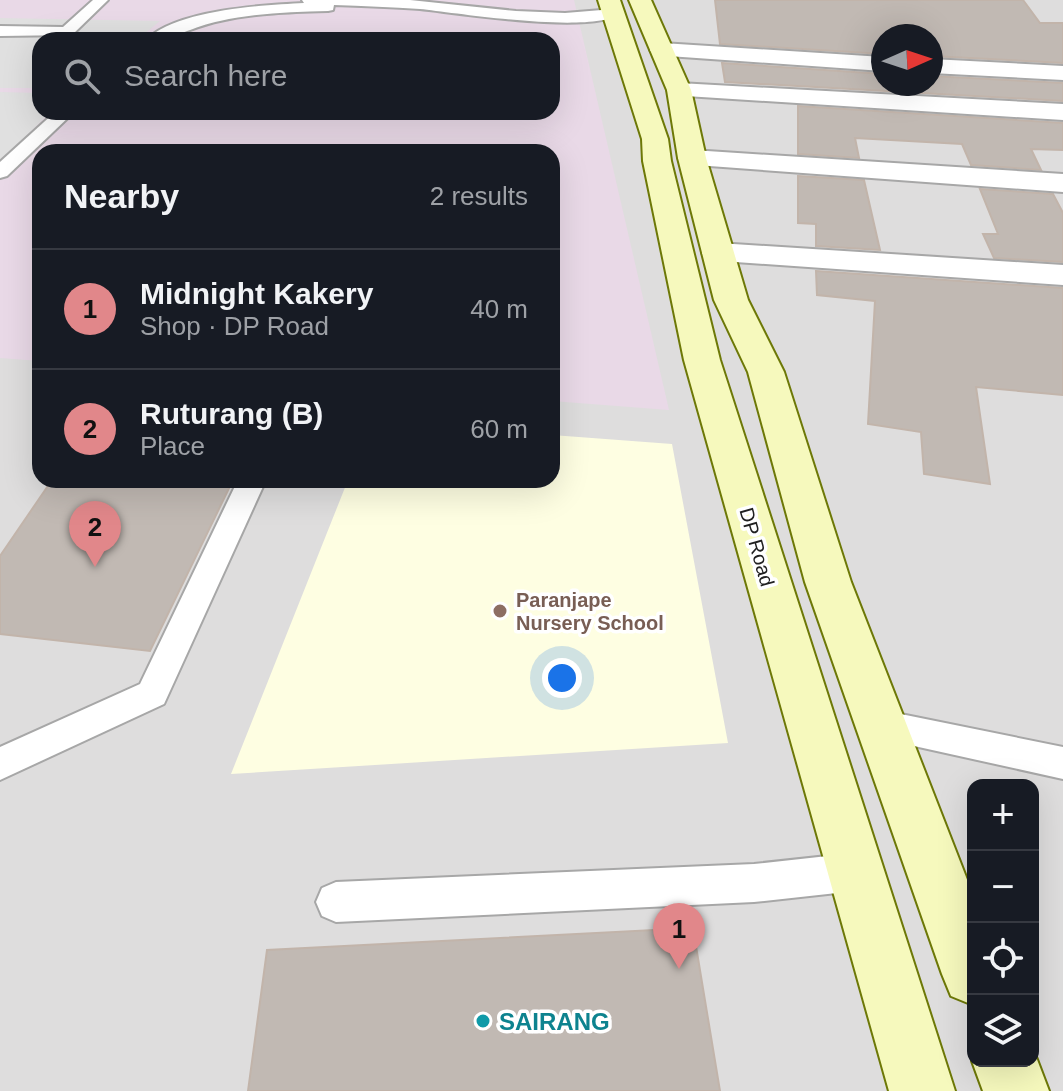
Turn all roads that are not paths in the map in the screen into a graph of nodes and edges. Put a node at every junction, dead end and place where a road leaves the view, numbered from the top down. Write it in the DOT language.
graph roads {
  1 [pos="101,0"];
  2 [pos="309,0"];
  3 [pos="621,4"];
  4 [pos="418,5"];
  5 [pos="0,31"];
  6 [pos="168,32"];
  7 [pos="662,50"];
  8 [pos="871,63"];
  9 [pos="943,67"];
  10 [pos="1063,73"];
  11 [pos="679,90"];
  12 [pos="1063,112"];
  13 [pos="56,120"];
  14 [pos="692,158"];
  15 [pos="0,172"];
  16 [pos="1063,183"];
  17 [pos="718,253"];
  18 [pos="1063,275"];
  19 [pos="248,488"];
  20 [pos="881,725"];
  21 [pos="1063,763"];
  22 [pos="0,764"];
  23 [pos="855,872"];
  24 [pos="336,902"];
  25 [pos="967,958"];
  26 [pos="1007,1067"];
  27 [pos="922,1091"];
  28 [pos="1016,1091"];
  1 -- 5 [label="lane"];
  2 -- 4 [label="lane"];
  3 -- 4 [label="lane"];
  3 -- 7 [label="main road"];
  3 -- 23 [label="main road, DP Road"];
  4 -- 6 [label="lane"];
  7 -- 8 [label="street"];
  7 -- 11 [label="main road"];
  9 -- 10 [label="street"];
  11 -- 12 [label="street"];
  11 -- 14 [label="main road"];
  13 -- 15 [label="lane"];
  14 -- 16 [label="street"];
  14 -- 17 [label="main road"];
  17 -- 18 [label="street"];
  17 -- 20 [label="main road"];
  19 -- 22 [label="lane"];
  20 -- 21 [label="lane"];
  20 -- 25 [label="main road"];
  23 -- 24 [label="lane"];
  23 -- 27 [label="main road, DP Road"];
  26 -- 28 [label="main road"];
}
